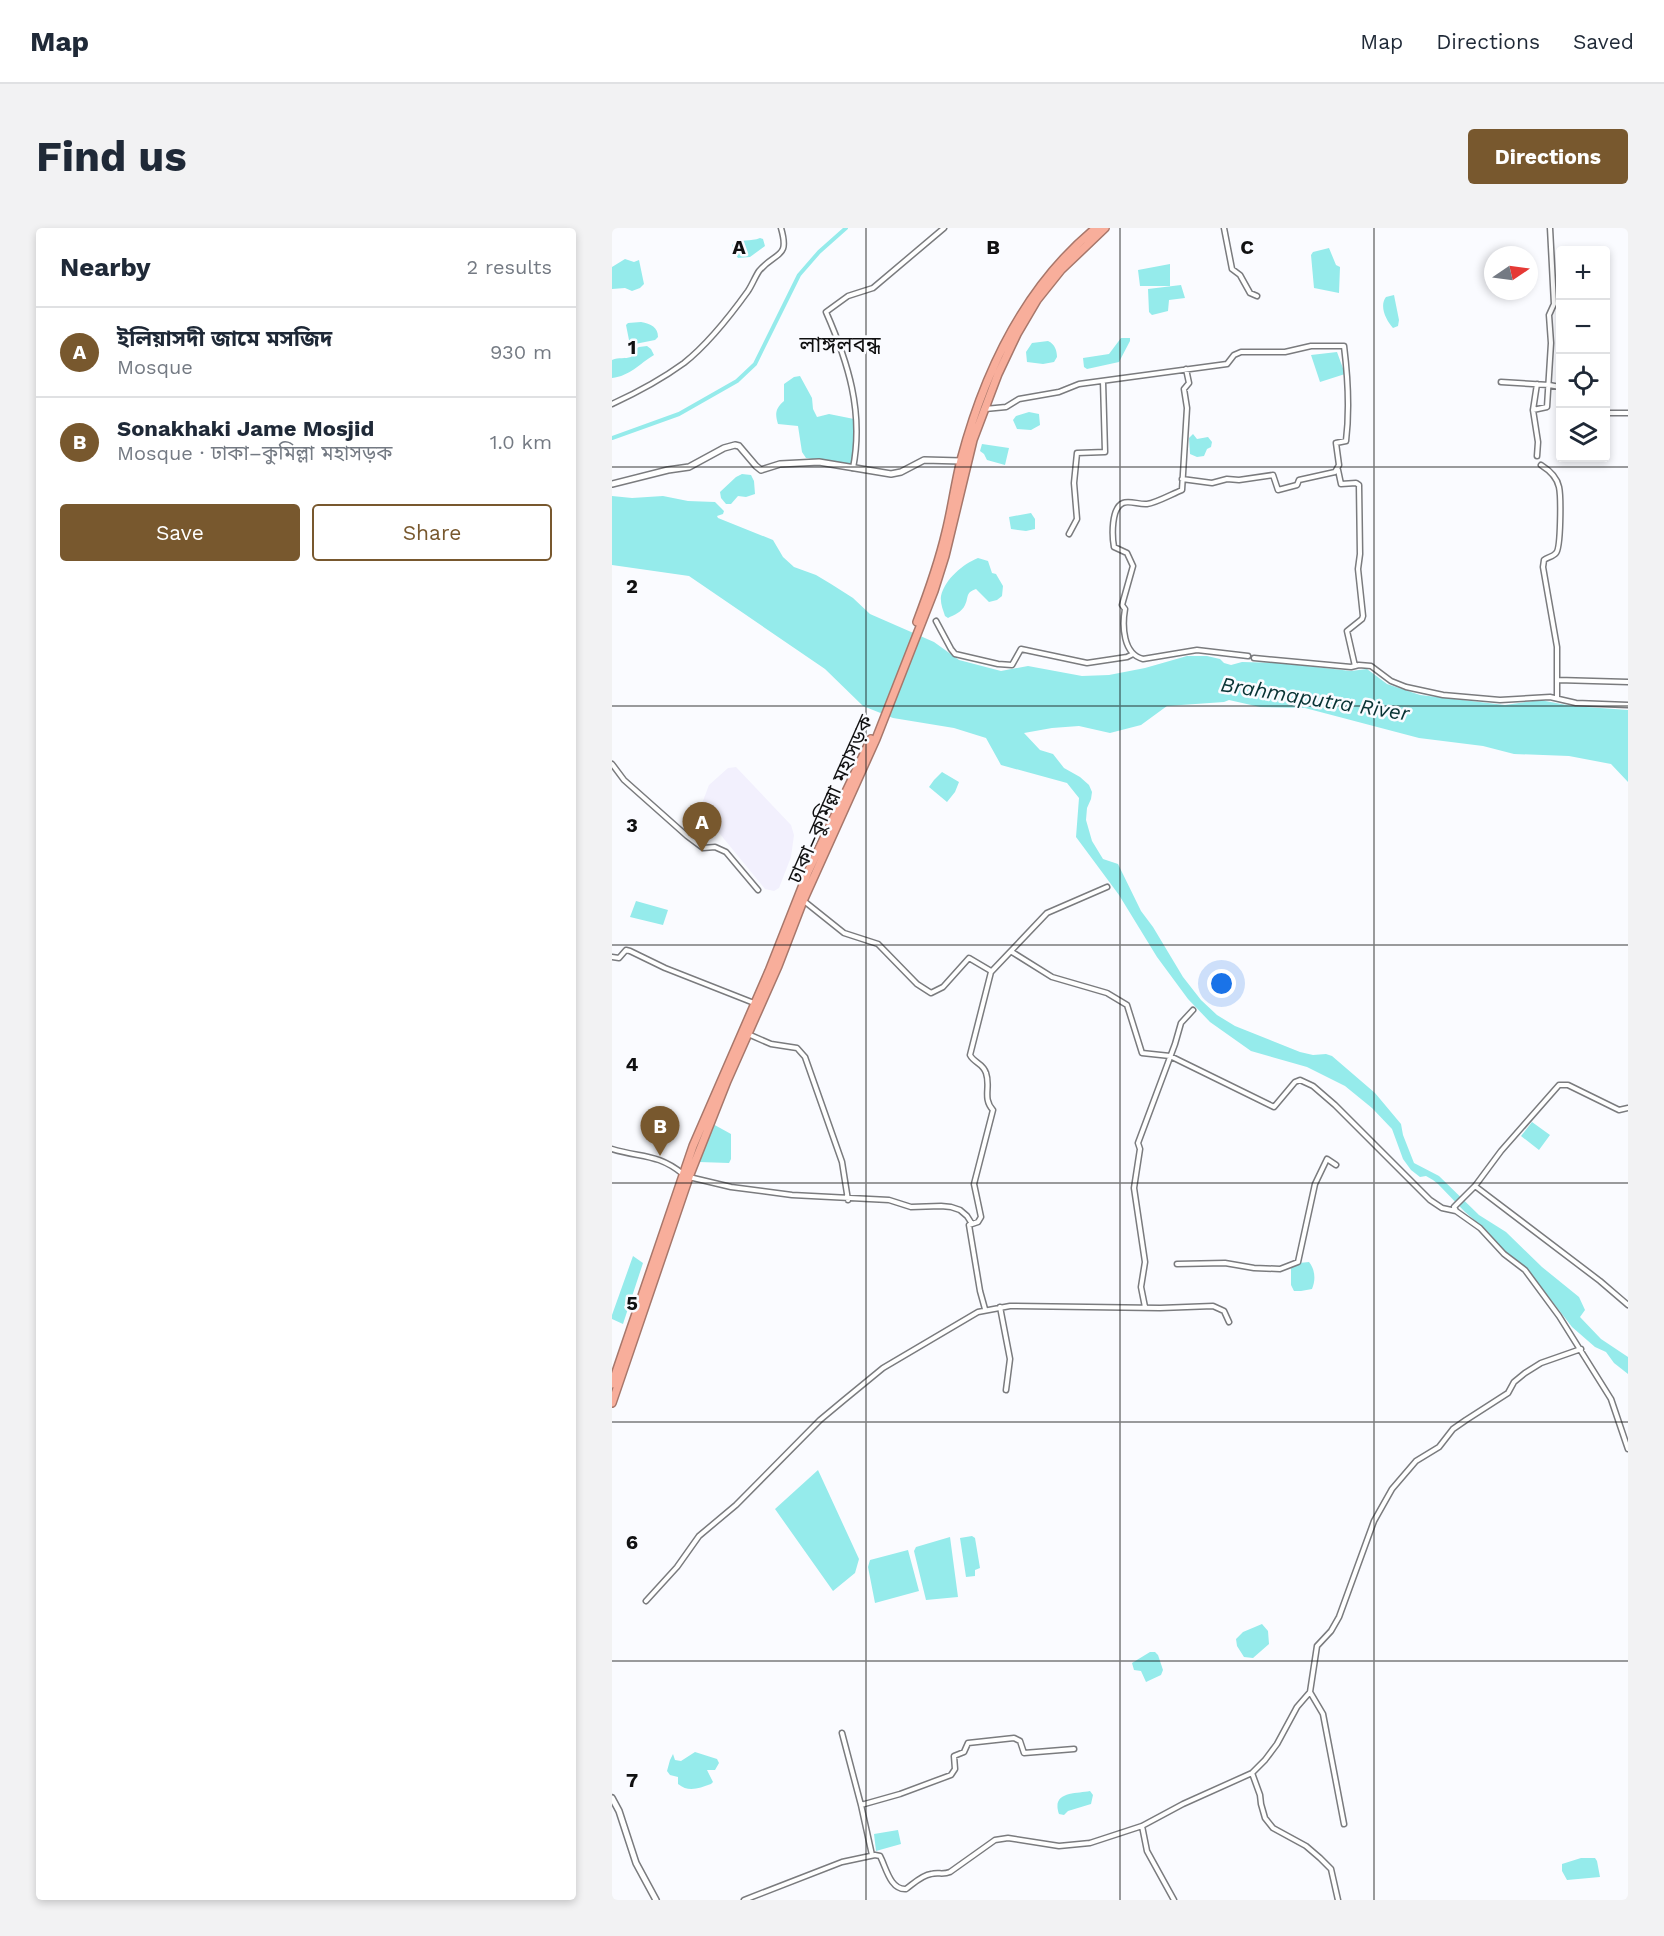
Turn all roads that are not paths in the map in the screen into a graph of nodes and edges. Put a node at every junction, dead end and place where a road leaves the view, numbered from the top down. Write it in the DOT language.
graph roads {
  1 [pos="782,228"];
  2 [pos="944,228"];
  3 [pos="1096,228"];
  4 [pos="1105,228"];
  5 [pos="1224,228"];
  6 [pos="1550,228"];
  7 [pos="1257,296"];
  8 [pos="1186,369"];
  9 [pos="1103,381"];
  10 [pos="1501,382"];
  11 [pos="1537,384"];
  12 [pos="1550,385"];
  13 [pos="1556,386"];
  14 [pos="612,404"];
  15 [pos="985,410"];
  16 [pos="1533,410"];
  17 [pos="1610,413"];
  18 [pos="1628,413"];
  19 [pos="1537,456"];
  20 [pos="961,461"];
  21 [pos="1541,465"];
  22 [pos="853,468"];
  23 [pos="1337,469"];
  24 [pos="1182,479"];
  25 [pos="612,484"];
  26 [pos="1069,534"];
  27 [pos="921,617"];
  28 [pos="936,621"];
  29 [pos="1134,654"];
  30 [pos="1248,656"];
  31 [pos="1254,658"];
  32 [pos="1355,666"];
  33 [pos="1557,680"];
  34 [pos="1628,682"];
  35 [pos="1557,698"];
  36 [pos="1628,705"];
  37 [pos="874,738"];
  38 [pos="612,764"];
  39 [pos="1107,887"];
  40 [pos="758,890"];
  41 [pos="803,901"];
  42 [pos="1012,952"];
  43 [pos="612,957"];
  44 [pos="991,972"];
  45 [pos="755,1003"];
  46 [pos="1193,1010"];
  47 [pos="748,1034"];
  48 [pos="1170,1056"];
  49 [pos="1628,1108"];
  50 [pos="612,1149"];
  51 [pos="1336,1165"];
  52 [pos="686,1176"];
  53 [pos="1476,1186"];
  54 [pos="848,1200"];
  55 [pos="1455,1209"];
  56 [pos="972,1224"];
  57 [pos="1177,1264"];
  58 [pos="1628,1305"];
  59 [pos="1000,1307"];
  60 [pos="1145,1307"];
  61 [pos="985,1310"];
  62 [pos="1229,1322"];
  63 [pos="1581,1349"];
  64 [pos="612,1384"];
  65 [pos="1006,1390"];
  66 [pos="612,1403"];
  67 [pos="1628,1449"];
  68 [pos="646,1601"];
  69 [pos="1310,1692"];
  70 [pos="842,1733"];
  71 [pos="1074,1749"];
  72 [pos="1252,1773"];
  73 [pos="612,1798"];
  74 [pos="861,1805"];
  75 [pos="1344,1824"];
  76 [pos="1142,1826"];
  77 [pos="872,1855"];
  78 [pos="656,1900"];
  79 [pos="744,1900"];
  80 [pos="1174,1900"];
  81 [pos="1338,1900"];
  1 -- 14 [label="street"];
  2 -- 22 [label="street"];
  3 -- 20 [label="highway, ঢাকা–কুমিল্লা মহাসড়ক"];
  4 -- 15 [label="highway, ঢাকা–কুমিল্লা মহাসড়ক"];
  5 -- 7 [label="street"];
  6 -- 12 [label="street"];
  8 -- 9 [label="street"];
  8 -- 23 [label="street"];
  8 -- 24 [label="street"];
  9 -- 15 [label="street"];
  9 -- 26 [label="street"];
  10 -- 11 [label="street"];
  11 -- 12 [label="street"];
  11 -- 16 [label="street"];
  12 -- 13 [label="street"];
  12 -- 16 [label="street"];
  15 -- 27 [label="highway, ঢাকা–কুমিল্লা মহাসড়ক"];
  16 -- 19 [label="street"];
  17 -- 18 [label="street"];
  20 -- 22 [label="main road"];
  20 -- 27 [label="highway, ঢাকা–কুমিল্লা মহাসড়ক"];
  21 -- 33 [label="street"];
  22 -- 25 [label="main road"];
  23 -- 24 [label="street"];
  23 -- 32 [label="street"];
  24 -- 29 [label="street"];
  27 -- 37 [label="highway, ঢাকা–কুমিল্লা মহাসড়ক"];
  28 -- 29 [label="street"];
  29 -- 30 [label="street"];
  31 -- 32 [label="street"];
  32 -- 35 [label="street"];
  33 -- 34 [label="street"];
  33 -- 35 [label="street"];
  35 -- 36 [label="street"];
  37 -- 41 [label="highway, ঢাকা–কুমিল্লা মহাসড়ক"];
  37 -- 45 [label="highway, ঢাকা–কুমিল্লা মহাসড়ক"];
  38 -- 40 [label="street"];
  39 -- 42 [label="street"];
  41 -- 44 [label="street"];
  41 -- 47 [label="highway, ঢাকা–কুমিল্লা মহাসড়ক"];
  42 -- 44 [label="street"];
  42 -- 48 [label="street"];
  43 -- 45 [label="street"];
  44 -- 56 [label="street"];
  45 -- 52 [label="highway, ঢাকা–কুমিল্লা মহাসড়ক"];
  46 -- 48 [label="street"];
  47 -- 52 [label="highway, ঢাকা–কুমিল্লা মহাসড়ক"];
  47 -- 54 [label="street"];
  48 -- 55 [label="street"];
  48 -- 60 [label="street"];
  49 -- 53 [label="street"];
  50 -- 52 [label="street"];
  51 -- 57 [label="street"];
  52 -- 54 [label="street"];
  52 -- 64 [label="highway, ঢাকা–কুমিল্লা মহাসড়ক"];
  52 -- 66 [label="highway, ঢাকা–কুমিল্লা মহাসড়ক"];
  53 -- 55 [label="street"];
  53 -- 58 [label="street"];
  54 -- 56 [label="street"];
  55 -- 63 [label="street"];
  56 -- 61 [label="street"];
  59 -- 60 [label="street"];
  59 -- 61 [label="street"];
  59 -- 65 [label="street"];
  60 -- 62 [label="street"];
  61 -- 68 [label="street"];
  63 -- 67 [label="street"];
  63 -- 69 [label="street"];
  69 -- 72 [label="street"];
  69 -- 75 [label="street"];
  70 -- 74 [label="street"];
  71 -- 74 [label="street"];
  72 -- 76 [label="street"];
  72 -- 81 [label="street"];
  73 -- 78 [label="main road"];
  74 -- 77 [label="street"];
  76 -- 77 [label="street"];
  76 -- 80 [label="street"];
  77 -- 79 [label="street"];
}
